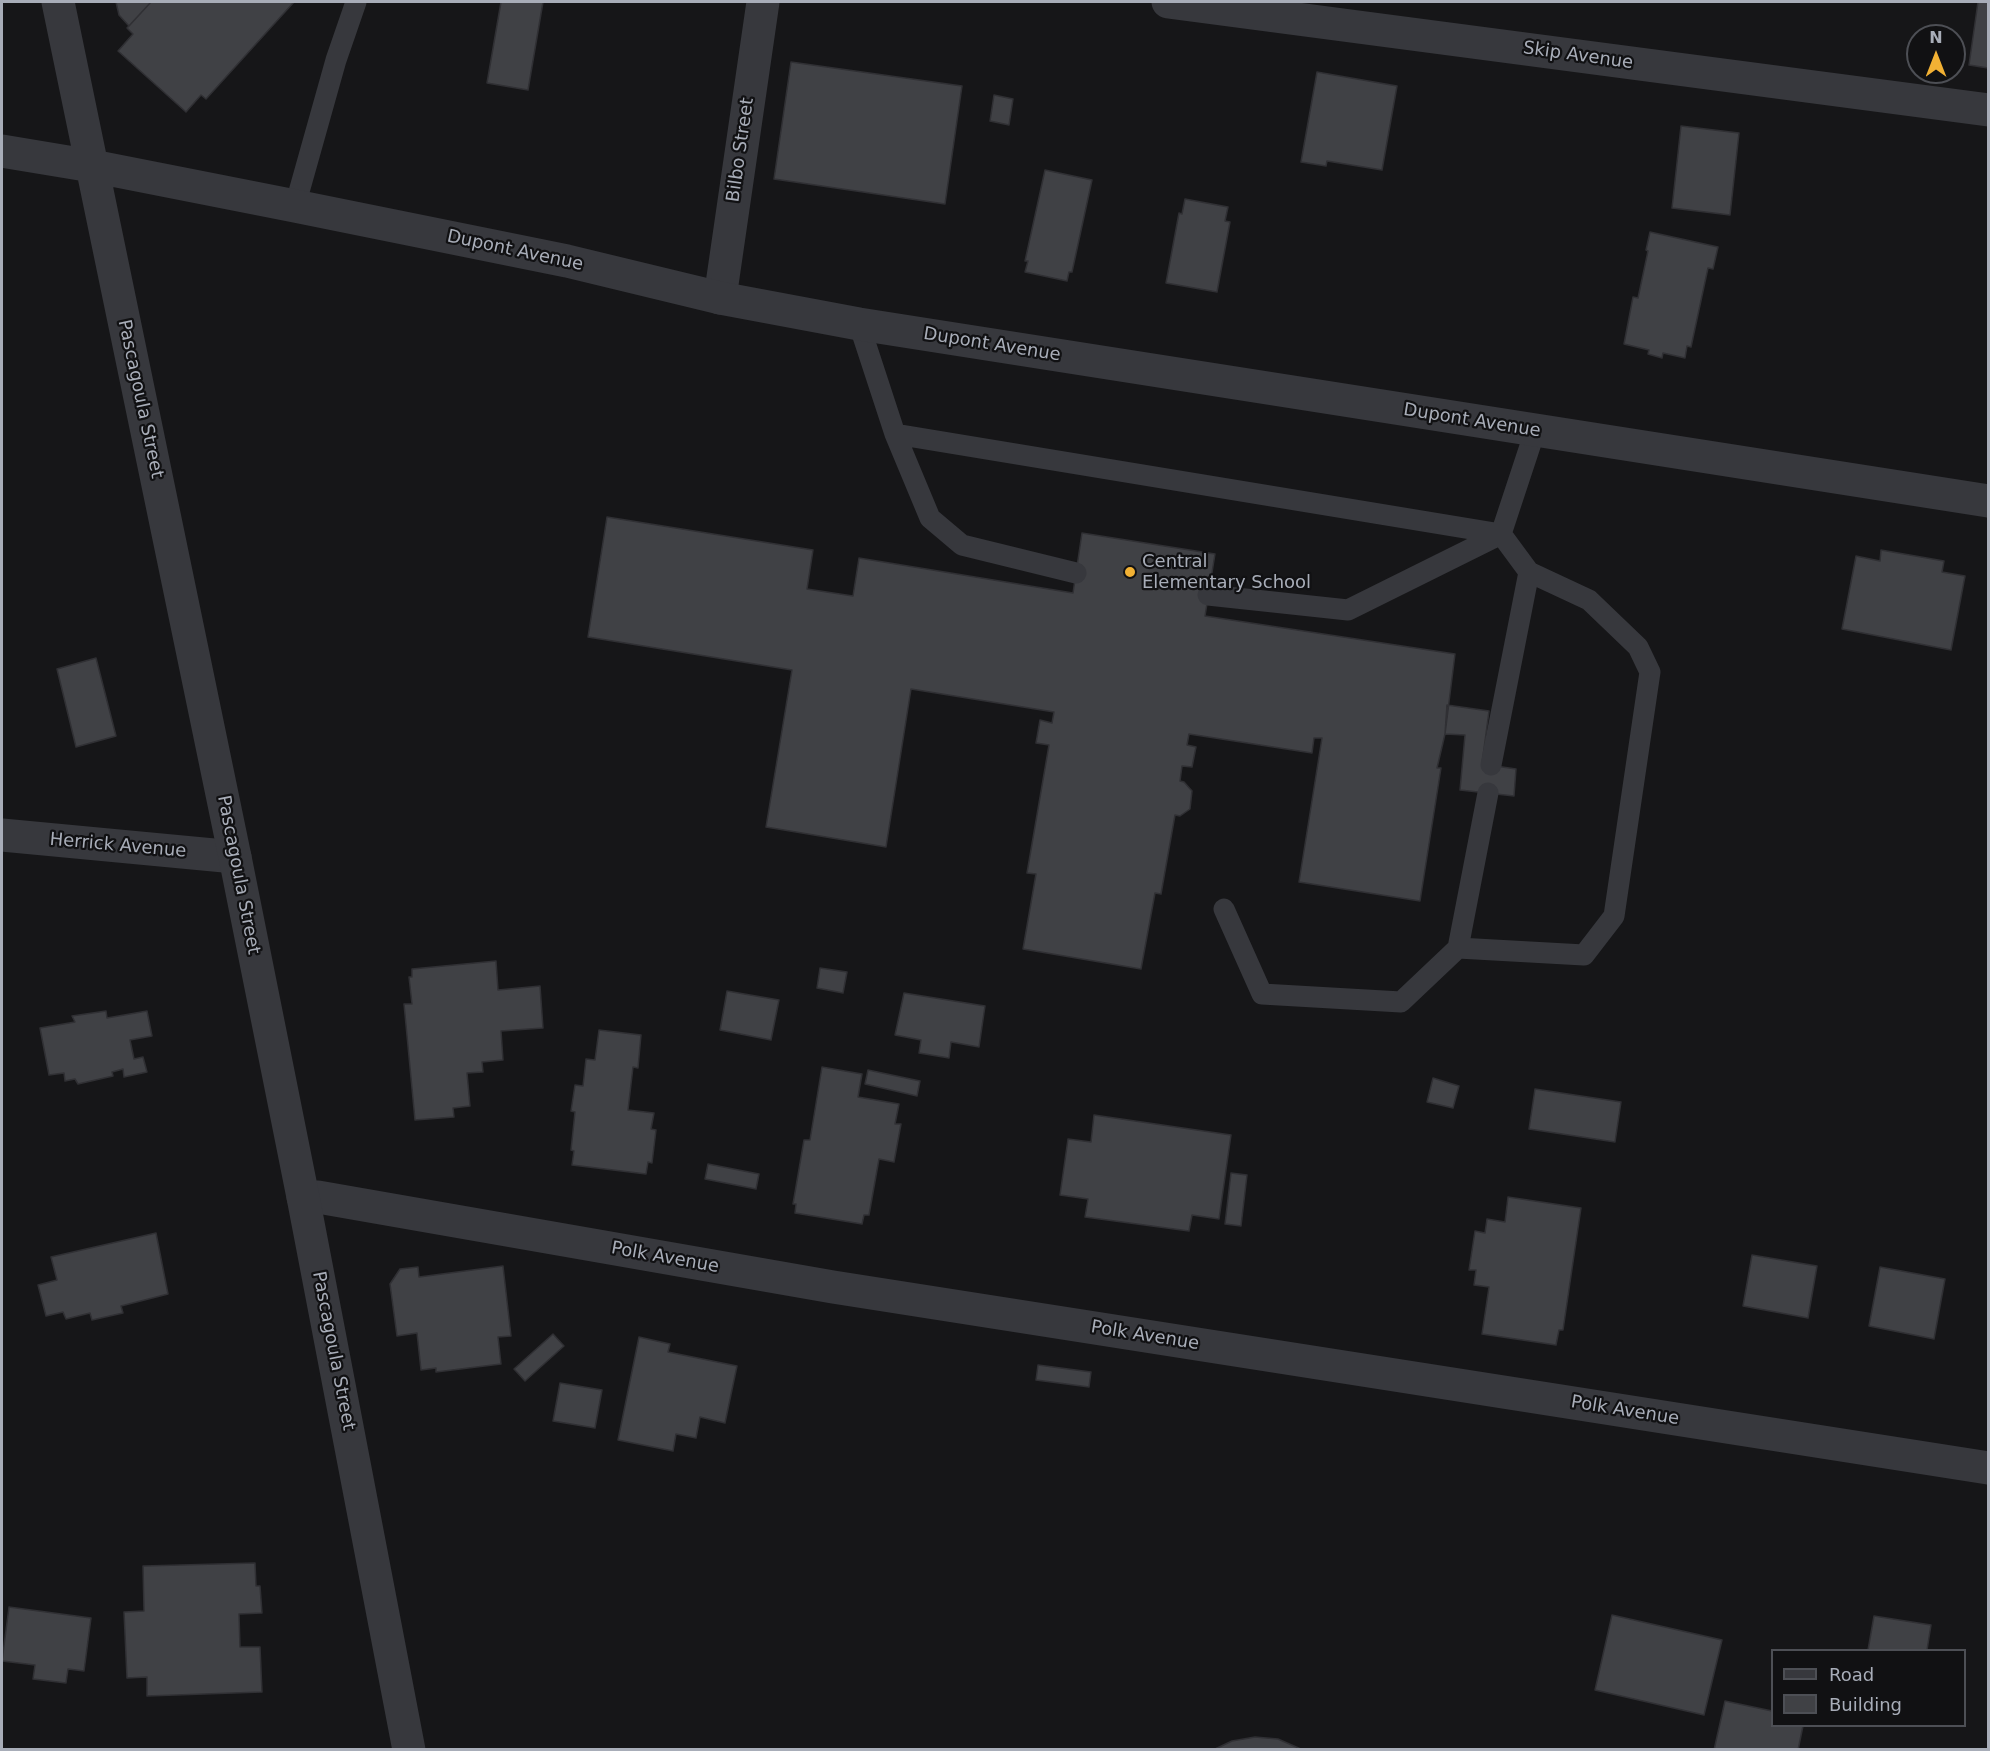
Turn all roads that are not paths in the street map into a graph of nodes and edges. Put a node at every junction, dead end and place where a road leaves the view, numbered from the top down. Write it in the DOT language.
graph roads {
  1 [pos="58,2"];
  2 [pos="356,2"];
  3 [pos="763,2"];
  4 [pos="1168,2"];
  5 [pos="1989,110"];
  6 [pos="2,151"];
  7 [pos="92,166"];
  8 [pos="294,206"];
  9 [pos="720,298"];
  10 [pos="859,324"];
  11 [pos="1535,431"];
  12 [pos="895,434"];
  13 [pos="1989,501"];
  14 [pos="1501,534"];
  15 [pos="1529,572"];
  16 [pos="1076,573"];
  17 [pos="1208,595"];
  18 [pos="1491,765"];
  19 [pos="1488,793"];
  20 [pos="2,835"];
  21 [pos="235,857"];
  22 [pos="1224,909"];
  23 [pos="1458,948"];
  24 [pos="303,1197"];
  25 [pos="1989,1468"];
  26 [pos="409,1749"];
  1 -- 7 [label="street, Pascagoula Street"];
  2 -- 8 [label="lane"];
  3 -- 9 [label="street, Bilbo Street"];
  4 -- 5 [label="street, Skip Avenue"];
  6 -- 7 [label="street, Dupont Avenue"];
  7 -- 8 [label="street, Dupont Avenue"];
  7 -- 21 [label="street, Pascagoula Street"];
  8 -- 9 [label="street, Dupont Avenue"];
  9 -- 10 [label="street, Dupont Avenue"];
  10 -- 11 [label="street, Dupont Avenue"];
  10 -- 12 [label="lane"];
  11 -- 13 [label="street, Dupont Avenue"];
  11 -- 14 [label="lane"];
  12 -- 14 [label="lane"];
  12 -- 16 [label="lane"];
  14 -- 15 [label="lane"];
  14 -- 17 [label="lane"];
  15 -- 18 [label="lane"];
  15 -- 23 [label="lane"];
  19 -- 23 [label="lane"];
  20 -- 21 [label="street, Herrick Avenue"];
  21 -- 24 [label="street, Pascagoula Street"];
  22 -- 23 [label="lane"];
  24 -- 25 [label="street, Polk Avenue"];
  24 -- 26 [label="street, Pascagoula Street"];
}
